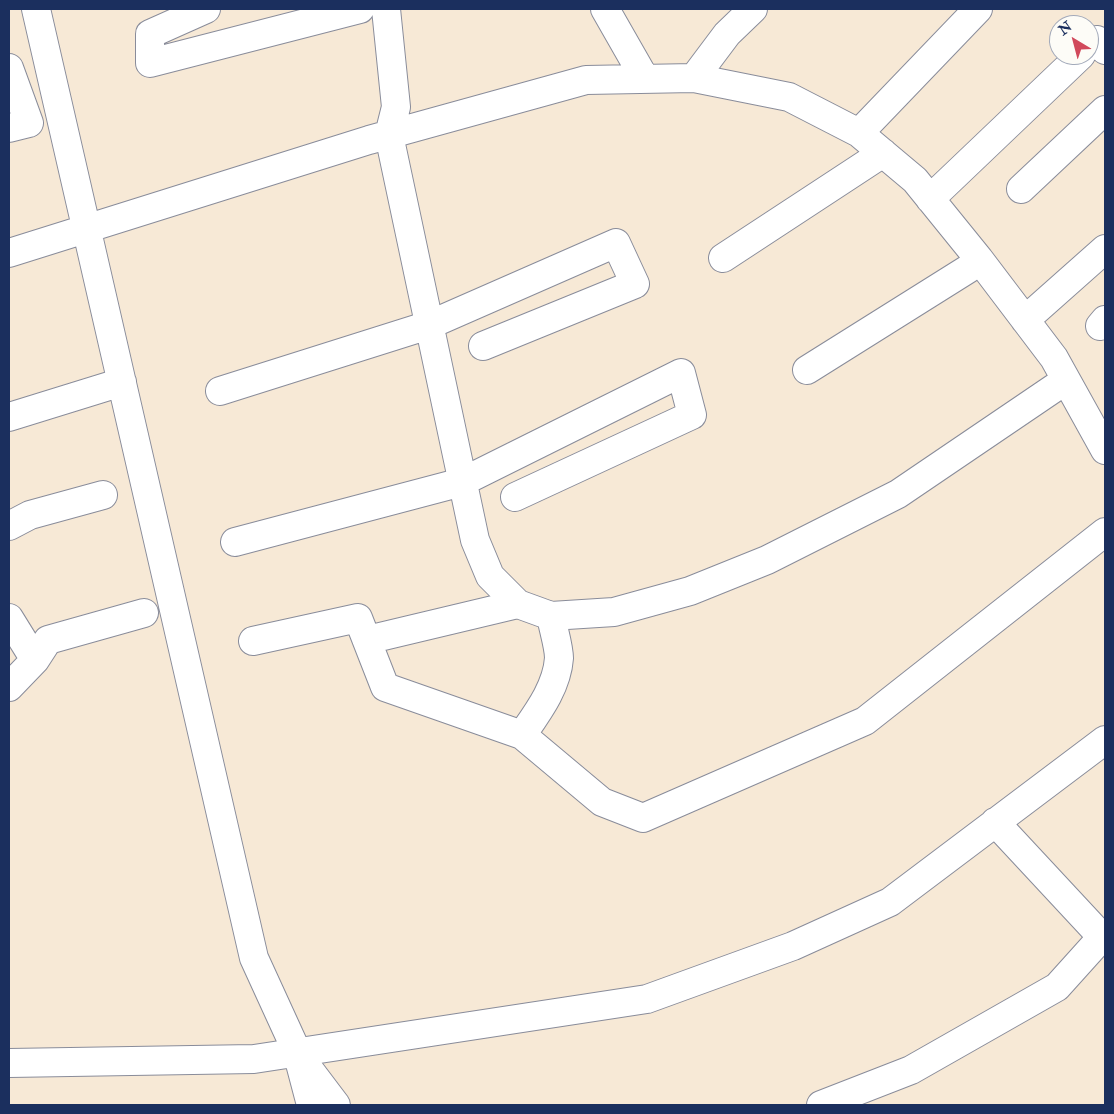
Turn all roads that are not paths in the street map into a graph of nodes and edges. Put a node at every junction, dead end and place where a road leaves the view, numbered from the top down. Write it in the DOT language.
graph roads {
  1 [pos="36,9"];
  2 [pos="206,9"];
  3 [pos="360,9"];
  4 [pos="386,9"];
  5 [pos="606,9"];
  6 [pos="753,9"];
  7 [pos="978,9"];
  8 [pos="1071,65"];
  9 [pos="9,68"];
  10 [pos="694,78"];
  11 [pos="645,79"];
  12 [pos="1105,110"];
  13 [pos="9,128"];
  14 [pos="859,133"];
  15 [pos="389,135"];
  16 [pos="883,153"];
  17 [pos="1021,189"];
  18 [pos="930,199"];
  19 [pos="87,230"];
  20 [pos="1105,249"];
  21 [pos="9,253"];
  22 [pos="723,258"];
  23 [pos="968,269"];
  24 [pos="1025,320"];
  25 [pos="429,325"];
  26 [pos="483,346"];
  27 [pos="807,370"];
  28 [pos="1066,380"];
  29 [pos="122,382"];
  30 [pos="220,391"];
  31 [pos="9,417"];
  32 [pos="1105,450"];
  33 [pos="462,482"];
  34 [pos="103,495"];
  35 [pos="515,497"];
  36 [pos="9,526"];
  37 [pos="1105,532"];
  38 [pos="235,542"];
  39 [pos="518,604"];
  40 [pos="144,613"];
  41 [pos="551,616"];
  42 [pos="9,618"];
  43 [pos="366,640"];
  44 [pos="253,641"];
  45 [pos="35,660"];
  46 [pos="9,687"];
  47 [pos="522,735"];
  48 [pos="1105,740"];
  49 [pos="995,822"];
  50 [pos="1104,935"];
  51 [pos="297,1052"];
  52 [pos="9,1064"];
  53 [pos="311,1105"];
  54 [pos="336,1105"];
  55 [pos="821,1105"];
  1 -- 19 [label="street"];
  2 -- 3 [label="street"];
  4 -- 15 [label="street"];
  5 -- 11 [label="street"];
  6 -- 10 [label="street"];
  7 -- 14 [label="street"];
  8 -- 18 [label="street"];
  9 -- 13 [label="street"];
  10 -- 11 [label="street"];
  10 -- 14 [label="street"];
  11 -- 15 [label="street"];
  12 -- 17 [label="street"];
  14 -- 16 [label="street"];
  15 -- 19 [label="street"];
  15 -- 25 [label="street"];
  16 -- 18 [label="street"];
  16 -- 22 [label="street"];
  18 -- 24 [label="street"];
  19 -- 21 [label="street"];
  19 -- 29 [label="street"];
  20 -- 24 [label="street"];
  23 -- 27 [label="street"];
  24 -- 28 [label="street"];
  25 -- 26 [label="street"];
  25 -- 30 [label="street"];
  25 -- 33 [label="street"];
  28 -- 32 [label="street"];
  28 -- 41 [label="street"];
  29 -- 31 [label="street"];
  29 -- 51 [label="street"];
  33 -- 35 [label="street"];
  33 -- 38 [label="street"];
  33 -- 39 [label="street"];
  34 -- 36 [label="street"];
  37 -- 47 [label="street"];
  39 -- 41 [label="street"];
  39 -- 43 [label="street"];
  40 -- 45 [label="street"];
  41 -- 47 [label="street"];
  42 -- 45 [label="street"];
  43 -- 44 [label="street"];
  43 -- 47 [label="street"];
  45 -- 46 [label="street"];
  48 -- 49 [label="street"];
  49 -- 50 [label="street"];
  49 -- 51 [label="street"];
  50 -- 55 [label="street"];
  51 -- 52 [label="street"];
  51 -- 53 [label="street"];
  51 -- 54 [label="street"];
}
